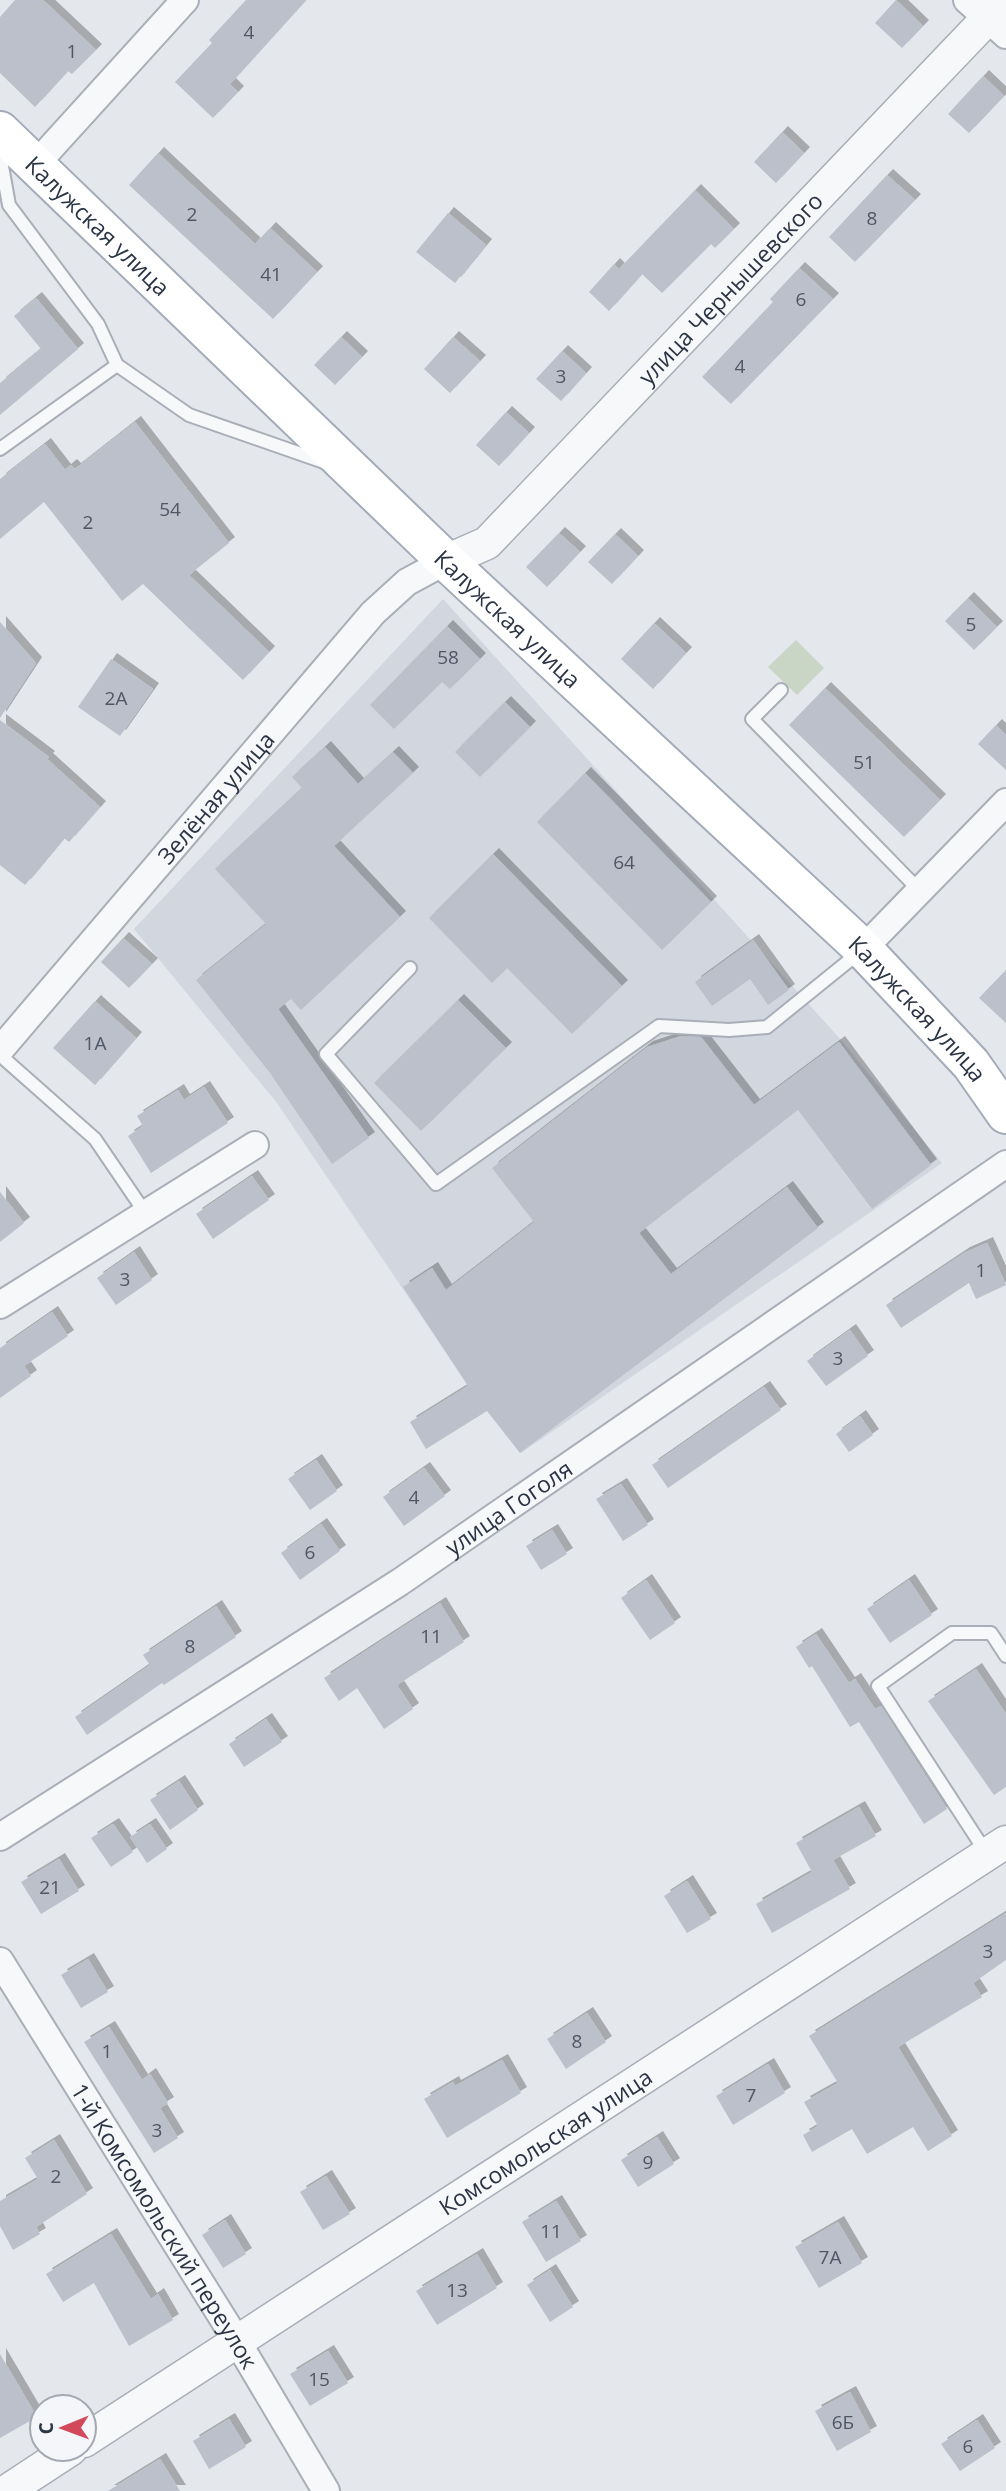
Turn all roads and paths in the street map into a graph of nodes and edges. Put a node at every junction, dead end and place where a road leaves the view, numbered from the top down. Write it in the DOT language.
graph roads {
  1 [pos="185,0"];
  2 [pos="991,13"];
  3 [pos="0,131"];
  4 [pos="0,155"];
  5 [pos="36,164"];
  6 [pos="117,365"];
  7 [pos="0,449"];
  8 [pos="356,473"];
  9 [pos="446,561"];
  10 [pos="781,690"];
  11 [pos="1006,802"];
  12 [pos="920,891"];
  13 [pos="863,949"];
  14 [pos="410,968"];
  15 [pos="0,1052"];
  16 [pos="1006,1114"];
  17 [pos="255,1145"];
  18 [pos="1006,1164"];
  19 [pos="146,1214"];
  20 [pos="0,1305"];
  21 [pos="1006,1656"];
  22 [pos="0,1837"];
  23 [pos="997,1848"];
  24 [pos="0,1961"];
  25 [pos="237,2341"];
  26 [pos="98,2432"];
  27 [pos="50,2463"];
  28 [pos="7,2491"];
  29 [pos="326,2491"];
  1 -- 5 [label="street"];
  2 -- 9 [label="street, улица Чернышевского"];
  3 -- 5 [label="main road, Калужская улица"];
  4 -- 6 [label="lane"];
  5 -- 8 [label="main road, Калужская улица"];
  6 -- 7 [label="lane"];
  6 -- 8 [label="lane"];
  8 -- 9 [label="main road, Калужская улица"];
  9 -- 13 [label="main road, Калужская улица"];
  9 -- 15 [label="street, Зелёная улица"];
  10 -- 12 [label="lane"];
  11 -- 12 [label="street"];
  12 -- 13 [label="street"];
  13 -- 14 [label="lane"];
  13 -- 16 [label="main road, Калужская улица"];
  15 -- 19 [label="lane"];
  17 -- 19 [label="street"];
  18 -- 22 [label="street, улица Гоголя"];
  19 -- 20 [label="street"];
  21 -- 23 [label="lane"];
  23 -- 25 [label="street, Комсомольская улица"];
  24 -- 25 [label="street, 1-й Комсомольский переулок"];
  25 -- 26 [label="street, Комсомольская улица"];
  25 -- 29 [label="street, 1-й Комсомольский переулок"];
  27 -- 28 [label="street"];
}
